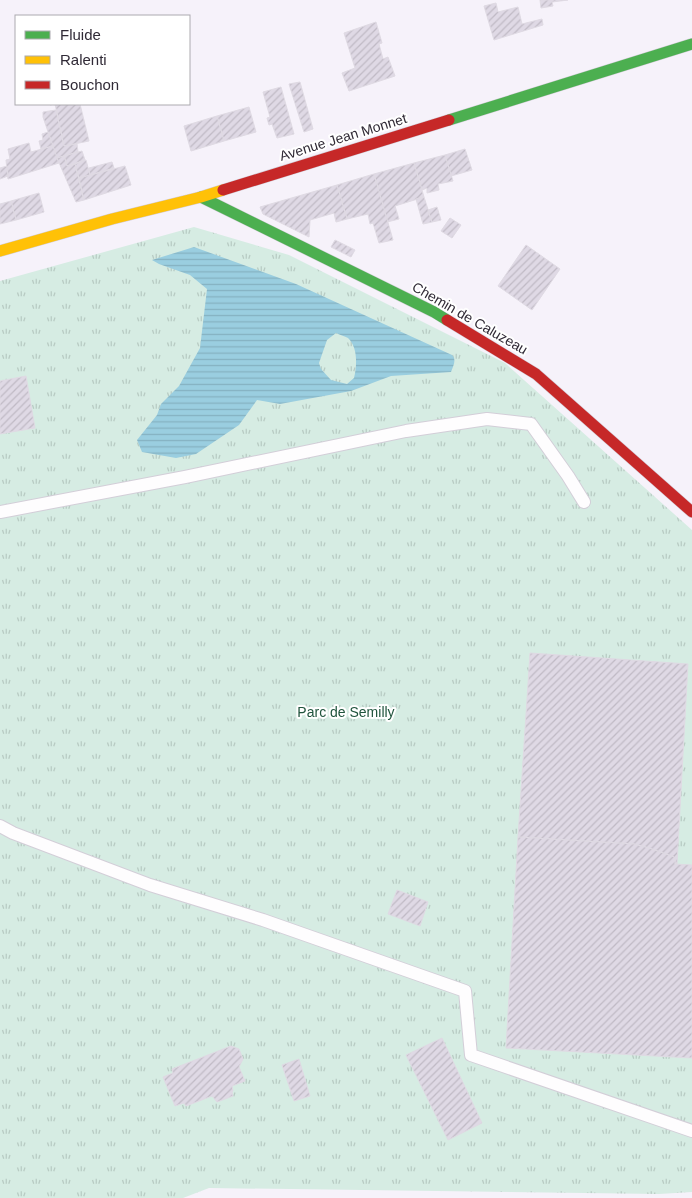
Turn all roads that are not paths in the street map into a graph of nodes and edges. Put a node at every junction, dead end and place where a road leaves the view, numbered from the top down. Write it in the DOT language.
graph roads {
  1 [pos="692,44"];
  2 [pos="202,197"];
  3 [pos="0,252"];
  4 [pos="584,502"];
  5 [pos="0,512"];
  6 [pos="692,512"];
  7 [pos="0,826"];
  8 [pos="692,1131"];
  1 -- 2 [label="main road, Avenue Jean Monnet"];
  2 -- 3 [label="main road, Avenue Jean Monnet"];
  2 -- 6 [label="main road, Chemin de Caluzeau"];
  4 -- 5 [label="lane"];
  7 -- 8 [label="lane"];
}
